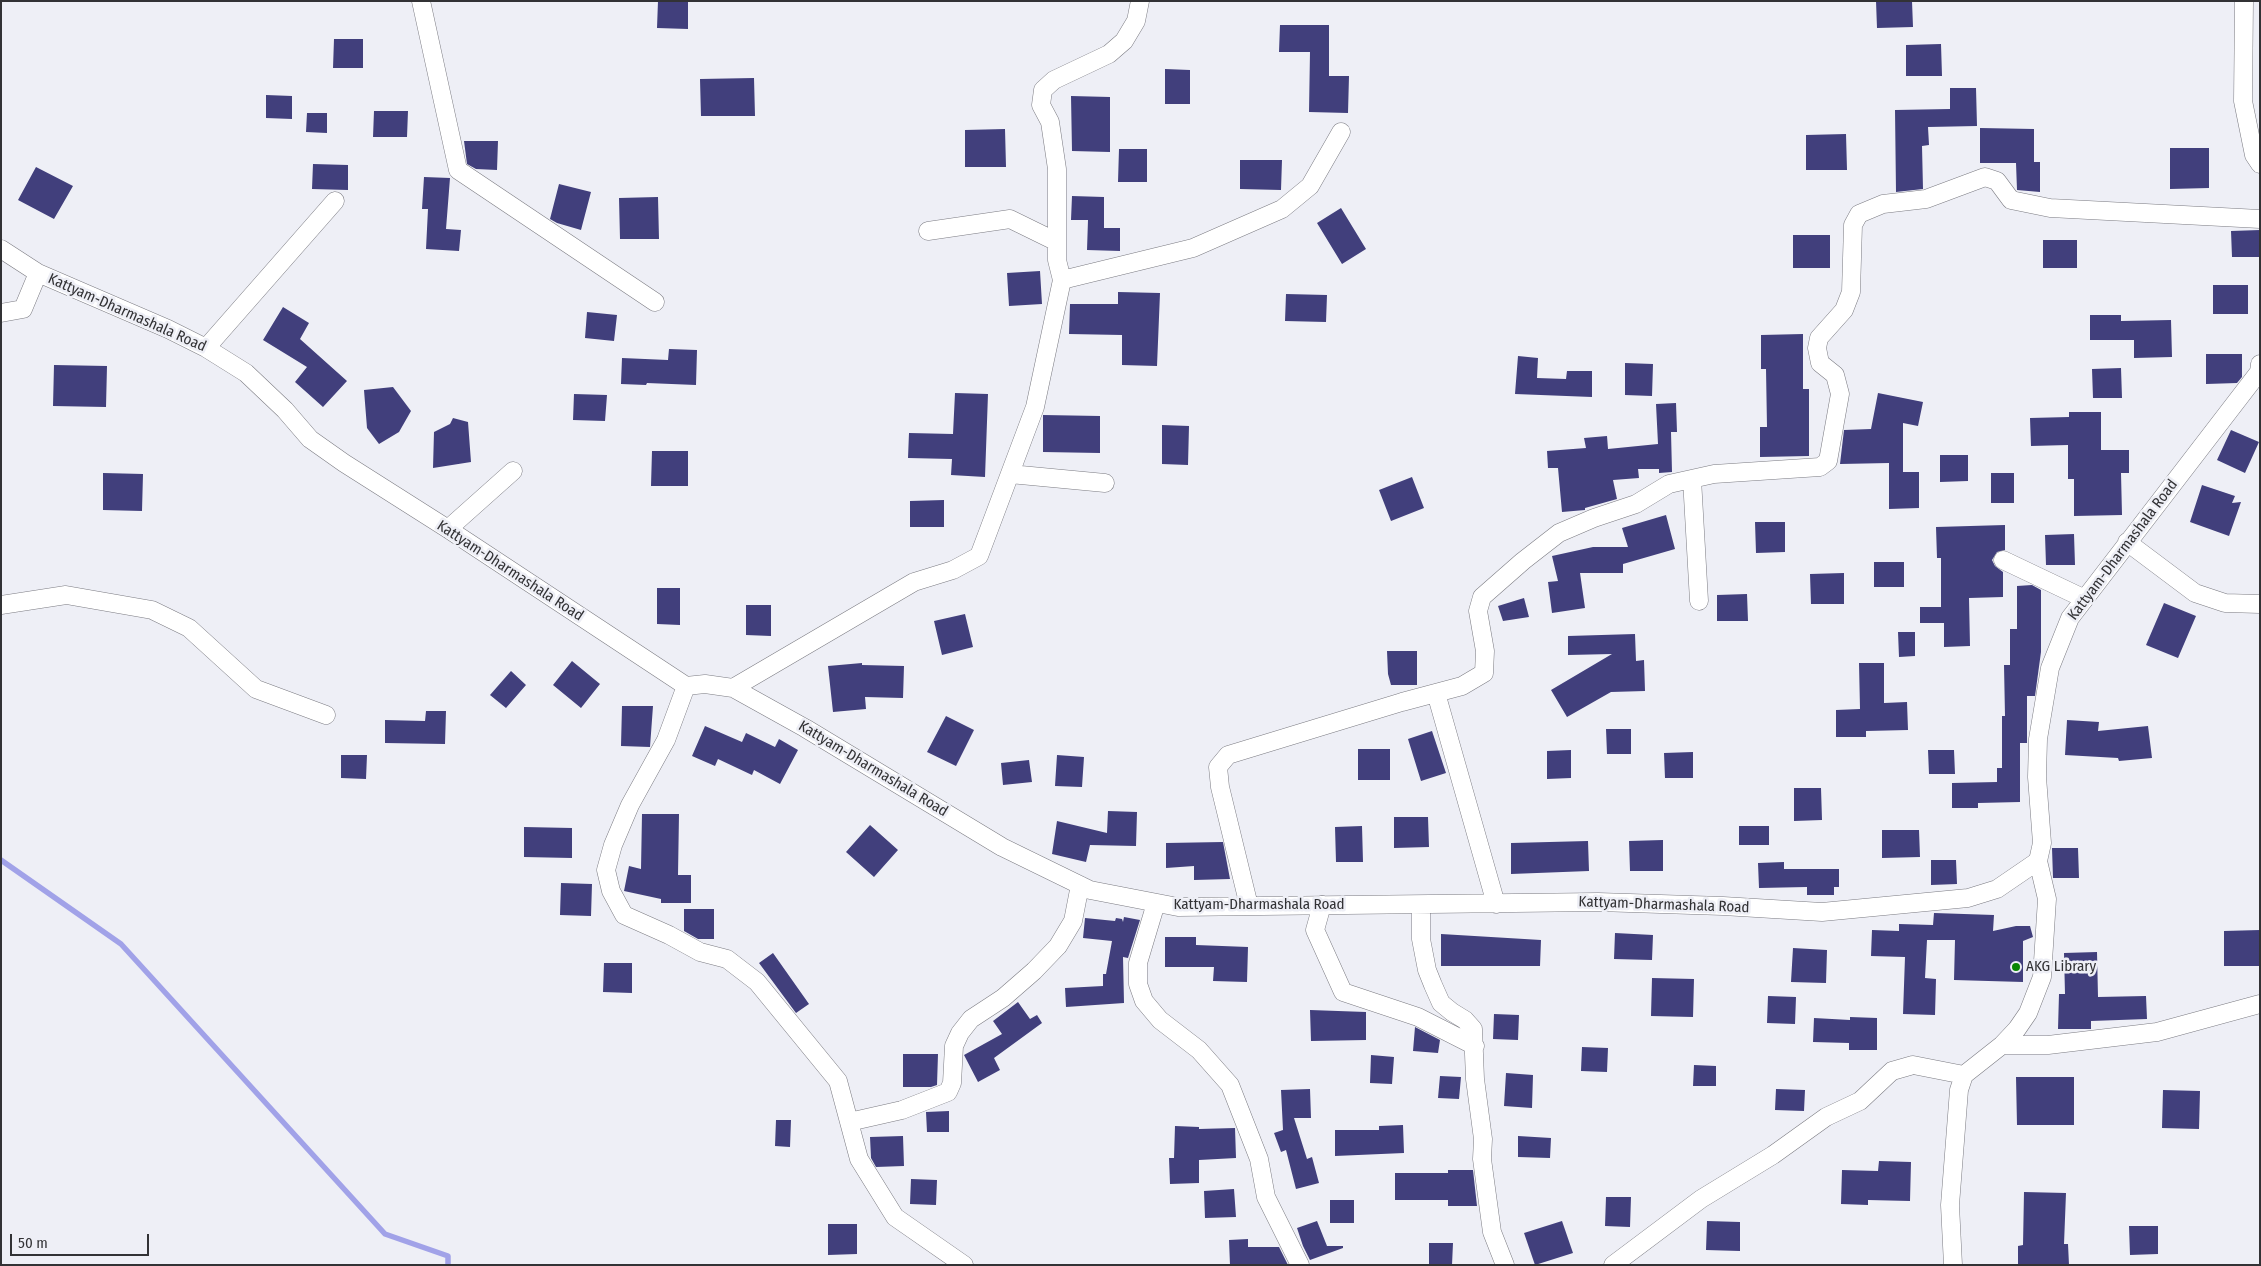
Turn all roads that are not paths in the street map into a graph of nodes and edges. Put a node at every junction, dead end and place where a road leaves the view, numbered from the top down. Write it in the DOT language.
graph roads {
  1 [pos="421,1"];
  2 [pos="1140,1"];
  3 [pos="2244,1"];
  4 [pos="1341,132"];
  5 [pos="2260,164"];
  6 [pos="335,201"];
  7 [pos="2260,219"];
  8 [pos="928,231"];
  9 [pos="1057,242"];
  10 [pos="1,249"];
  11 [pos="38,273"];
  12 [pos="1062,280"];
  13 [pos="655,302"];
  14 [pos="1,313"];
  15 [pos="206,348"];
  16 [pos="2260,364"];
  17 [pos="513,471"];
  18 [pos="1010,474"];
  19 [pos="1692,478"];
  20 [pos="1105,483"];
  21 [pos="448,529"];
  22 [pos="2127,542"];
  23 [pos="2004,560"];
  24 [pos="2084,599"];
  25 [pos="1699,601"];
  26 [pos="2260,604"];
  27 [pos="1,605"];
  28 [pos="686,686"];
  29 [pos="734,688"];
  30 [pos="1436,693"];
  31 [pos="326,715"];
  32 [pos="2038,861"];
  33 [pos="1080,885"];
  34 [pos="1156,903"];
  35 [pos="1496,904"];
  36 [pos="1322,905"];
  37 [pos="1421,905"];
  38 [pos="1248,906"];
  39 [pos="2260,1004"];
  40 [pos="2002,1045"];
  41 [pos="1475,1046"];
  42 [pos="1964,1075"];
  43 [pos="849,1122"];
  44 [pos="964,1265"];
  45 [pos="1300,1265"];
  46 [pos="1505,1265"];
  47 [pos="1613,1265"];
  48 [pos="1953,1265"];
  1 -- 13 [label="street"];
  2 -- 9 [label="street"];
  3 -- 5 [label="street"];
  4 -- 12 [label="street"];
  6 -- 15 [label="street"];
  7 -- 19 [label="street"];
  8 -- 9 [label="street"];
  9 -- 12 [label="street"];
  10 -- 11 [label="street, Kattyam-Dharmashala Road"];
  11 -- 14 [label="street"];
  11 -- 15 [label="street, Kattyam-Dharmashala Road"];
  12 -- 18 [label="street"];
  15 -- 21 [label="street, Kattyam-Dharmashala Road"];
  16 -- 22 [label="street, Kattyam-Dharmashala Road"];
  17 -- 21 [label="street"];
  18 -- 20 [label="street"];
  18 -- 29 [label="street"];
  19 -- 25 [label="street"];
  19 -- 30 [label="street"];
  21 -- 28 [label="street, Kattyam-Dharmashala Road"];
  22 -- 24 [label="street, Kattyam-Dharmashala Road"];
  22 -- 26 [label="street"];
  23 -- 24 [label="street"];
  24 -- 32 [label="street, Kattyam-Dharmashala Road"];
  27 -- 31 [label="street"];
  28 -- 29 [label="street, Kattyam-Dharmashala Road"];
  28 -- 43 [label="street"];
  29 -- 33 [label="street, Kattyam-Dharmashala Road"];
  30 -- 35 [label="street"];
  30 -- 38 [label="street"];
  32 -- 35 [label="street, Kattyam-Dharmashala Road"];
  32 -- 40 [label="street"];
  33 -- 34 [label="street, Kattyam-Dharmashala Road"];
  33 -- 43 [label="street"];
  34 -- 38 [label="street, Kattyam-Dharmashala Road"];
  34 -- 45 [label="street"];
  35 -- 37 [label="street, Kattyam-Dharmashala Road"];
  36 -- 37 [label="street, Kattyam-Dharmashala Road"];
  36 -- 38 [label="street, Kattyam-Dharmashala Road"];
  36 -- 41 [label="street"];
  37 -- 41 [label="street"];
  39 -- 40 [label="street"];
  40 -- 42 [label="street"];
  41 -- 46 [label="street"];
  42 -- 47 [label="street"];
  42 -- 48 [label="street"];
  43 -- 44 [label="street"];
}
